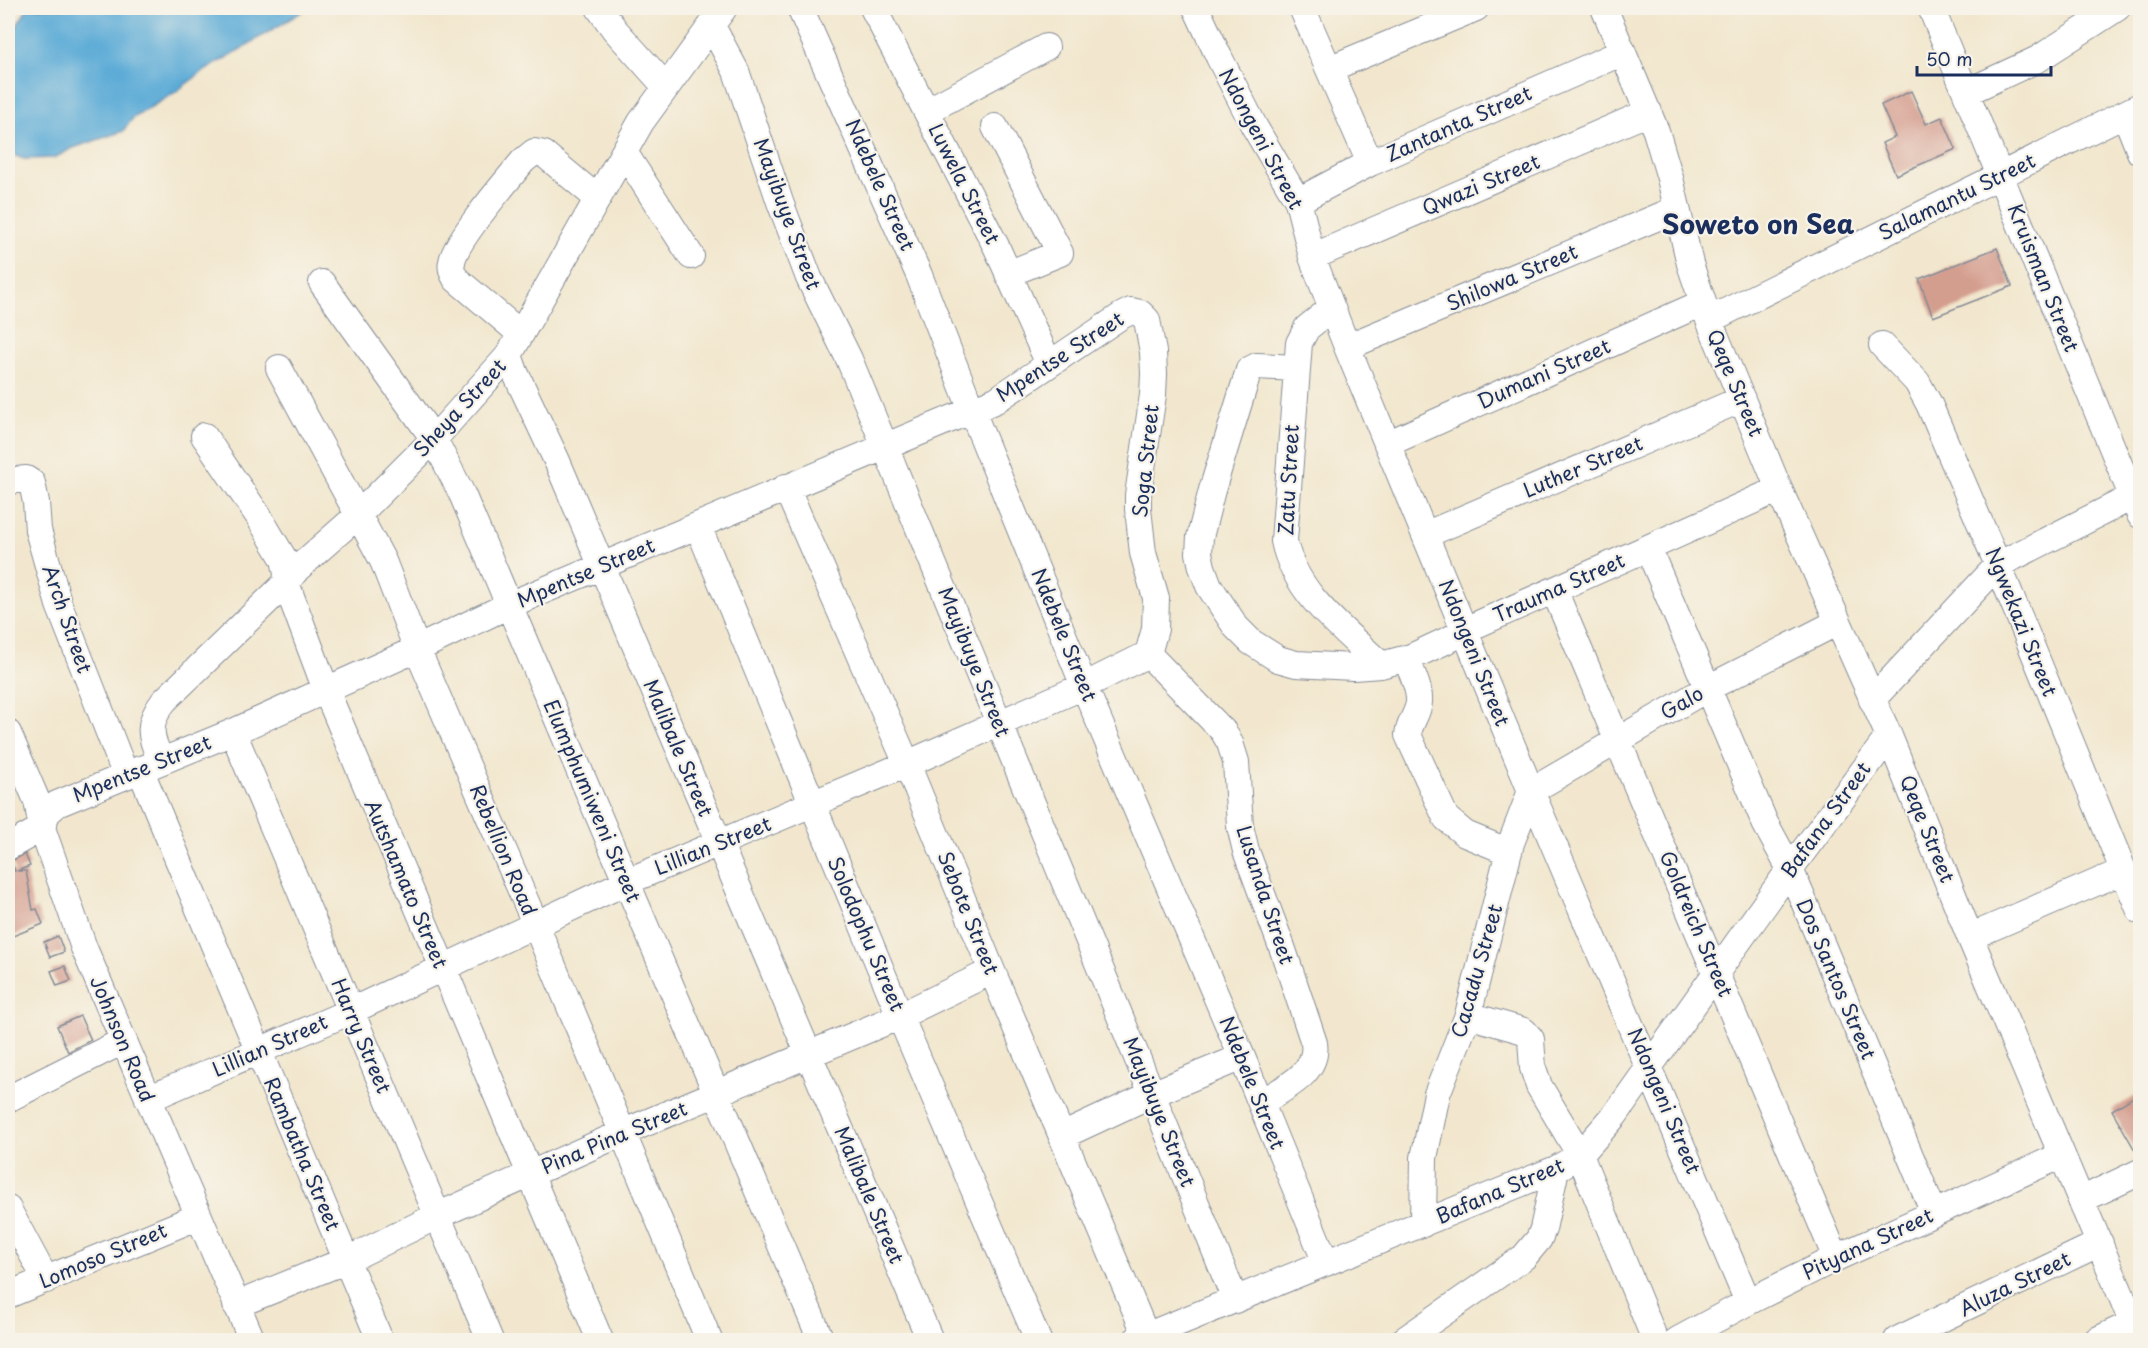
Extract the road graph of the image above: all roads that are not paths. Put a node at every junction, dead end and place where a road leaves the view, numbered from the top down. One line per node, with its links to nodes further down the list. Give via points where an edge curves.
1 (598, 8): 14 (street)
2 (800, 8): 41 (street, Ndebele Street, via 919,274)
3 (873, 8): 17 (street, Luwela Street)
4 (1196, 8): 25 (street, Ndongeni Street, via 1254,126)
5 (1302, 8): 13 (street)
6 (1476, 8): 13 (street)
7 (1604, 8): 12 (street, Qeqe Street)
8 (1931, 8): 15 (street, Kruisman Street)
9 (2117, 8): 15 (street, via 2038,59)
10 (718, 14): 14 (street, Sheya Street); 45 (street, Mayibuye Street, via 809,278 849,359)
11 (1046, 47): 17 (street)
12 (1623, 52): 18 (street, Qeqe Street); 22 (street, Zantanta Street)
13 (1329, 69): 22 (street)
14 (666, 87): 20 (street, Sheya Street)
15 (1967, 92): 23 (street, Kruisman Street)
16 (2133, 110): 21 (street); 23 (street, Salamantu Street)
17 (927, 111): 29 (street, Luwela Street)
18 (1649, 112): 26 (street, Qeqe Street); 28 (street, Qwazi Street)
19 (995, 127): 29 (street, via 1060,253)
20 (624, 152): 24 (street, Sheya Street); 27 (street)
21 (2140, 152)
22 (1370, 164): 25 (street, Zantanta Street)
23 (2000, 176): 33 (street, Salamantu Street); 49 (street, Kruisman Street)
24 (597, 198): 34 (street, Sheya Street); 34 (street, via 544,154 534,152 461,240 452,261 452,273)
25 (1298, 201): 28 (street, Ndongeni Street)
26 (1677, 209): 33 (street, Qeqe Street); 36 (street, Shilowa Street)
27 (691, 256)
28 (1312, 257): 31 (street, Ndongeni Street)
29 (1008, 274): 37 (street, Luwela Street)
30 (322, 283): 43 (street, Elumphumiweni Street)
31 (1332, 308): 36 (street, Ndongeni Street); 39 (street, Zatu Street, via 1302,334)
32 (1131, 311): 37 (street, Mpentse Street); 62 (street, Soga Street, via 1148,320 1155,374 1138,495 1143,553 1156,598 1155,629)
33 (1705, 312): 40 (street, Qeqe Street); 44 (street, Dumani Street)
34 (515, 345): 43 (street, Sheya Street); 55 (street, Malibale Street, via 515,372)
35 (1882, 345): 54 (street, Ngwekazi Street, via 1917,382 1929,404)
36 (1347, 347): 44 (street, Ndongeni Street)
37 (1049, 364): 41 (street, Mpentse Street, via 1005,396)
38 (279, 368): 50 (street, Rebellion Road)
39 (1296, 368): 64 (street, Zatu Street, via 1284,541 1287,554 1317,603); 64 (street, Trauma Street, via 1257,366 1246,375 1202,523 1202,567 1236,627 1264,652 1296,664)
40 (1742, 399): 48 (street, Qeqe Street); 52 (street, Luther Street)
41 (972, 411): 45 (street, Mpentse Street); 65 (street, Ndebele Street)
42 (204, 436): 56 (street, Autshamato Street, via 284,560)
43 (434, 439): 50 (street, Sheya Street); 58 (street, Elumphumiweni Street)
44 (1387, 444): 52 (street, Ndongeni Street)
45 (885, 447): 47 (street, Mpentse Street); 69 (street, Mayibuye Street)
46 (8, 481): 75 (street, Arch Street, via 26,479 32,483 38,530 55,592)
47 (786, 487): 51 (street, Mpentse Street); 74 (street, Sebote Street)
48 (1779, 489): 53 (street, Trauma Street); 59 (street, Qeqe Street)
49 (2138, 501): 54 (street)
50 (357, 516): 56 (street, Sheya Street, via 297,569); 61 (street, Rebellion Road, via 378,550)
51 (698, 526): 55 (street, Mpentse Street); 77 (street, Solodophu Street)
52 (1425, 535): 60 (street, Ndongeni Street)
53 (1648, 548): 57 (street, Trauma Street); 66 (street, Dos Santos Street)
54 (1998, 565): 68 (street); 83 (street, Ngwekazi Street)
55 (601, 567): 58 (street, Mpentse Street); 79 (street, Malibale Street)
56 (286, 584): 67 (street, Autshamato Street); 75 (street, Sheya Street, via 158,709)
57 (1554, 590): 60 (street, Trauma Street); 73 (street, Goldreich Street)
58 (509, 605): 61 (street, Mpentse Street); 84 (street, Elumphumiweni Street)
59 (1838, 622): 66 (street, Galo); 68 (street, Qeqe Street)
60 (1465, 630): 63 (street, Trauma Street); 76 (street, Ndongeni Street)
61 (417, 649): 67 (street, Mpentse Street); 86 (street, Rebellion Road)
62 (1148, 654): 65 (street, Lillian Street); 103 (street, Lusanda Street, via 1230,743 1236,762 1240,826 1246,851 1314,1043 1315,1056 1309,1069)
63 (1406, 658): 64 (street, Trauma Street); 81 (street, via 1419,702 1409,728 1410,742 1446,818 1465,834)
64 (1381, 665)
65 (1084, 686): 69 (street, Lillian Street); 97 (street, Ndebele Street)
66 (1708, 688): 73 (street, Galo); 82 (street, Dos Santos Street, via 1765,823)
67 (326, 690): 70 (street, Mpentse Street); 88 (street, Autshamato Street)
68 (1872, 700): 72 (street, Qeqe Street)
69 (998, 723): 74 (street, Lillian Street); 100 (street, Mayibuye Street)
70 (233, 732): 75 (street, Mpentse Street); 91 (street, Harry Street)
71 (8, 733): 78 (street, Johnson Road, via 37,801)
72 (1889, 736): 82 (street, Bafana Street); 87 (street, Qeqe Street)
73 (1618, 741): 76 (street, Galo); 90 (street, Goldreich Street)
74 (908, 764): 77 (street, Lillian Street); 89 (street, Sebote Street)
75 (142, 768): 78 (street, Mpentse Street, via 57,804 47,813); 95 (street, Rambatha Street)
76 (1531, 791): 81 (street, Cacadu Street); 98 (street, Ndongeni Street)
77 (812, 805): 79 (street, Lillian Street); 93 (street, Solodophu Street)
78 (42, 828): 80 (street); 94 (street, Johnson Road, via 84,948)
79 (718, 843): 84 (street, Lillian Street); 96 (street, Malibale Street)
80 (8, 847)
81 (1509, 852): 92 (street, Cacadu Street)
82 (1790, 869): 90 (street, Bafana Street); 113 (street, Dos Santos Street)
83 (2123, 871): 85 (street, Ngwekazi Street); 87 (street)
84 (626, 882): 86 (street, Lillian Street); 99 (street, Elumphumiweni Street)
85 (2140, 911)
86 (535, 923): 88 (street, Lillian Street); 104 (street, Rebellion Road)
87 (1970, 937): 107 (street, Qeqe Street)
88 (441, 967): 91 (street, Lillian Street); 110 (street, Autshamato Street)
89 (992, 971): 93 (street, Pina Pina Street); 105 (street, Sebote Street)
90 (1716, 972): 98 (street, Bafana Street); 118 (street, Goldreich Street)
91 (351, 1011): 95 (street, Lillian Street); 114 (street, Harry Street)
92 (1468, 1015): 106 (street, via 1528,1034 1539,1086); 116 (street, Cacadu Street, via 1437,1094 1424,1158)
93 (900, 1016): 96 (street, Pina Pina Street); 135 (street, Solodophu Street)
94 (123, 1041): 101 (street); 102 (street, Johnson Road)
95 (259, 1052): 102 (street, Lillian Street); 119 (street, Rambatha Street)
96 (809, 1055): 99 (street, Pina Pina Street); 134 (street, Malibale Street)
97 (1242, 1056): 100 (street); 103 (street, Ndebele Street)
98 (1649, 1066): 106 (street, Bafana Street, via 1616,1115); 124 (street, Ndongeni Street)
99 (717, 1094): 104 (street, Pina Pina Street); 133 (street, Elumphumiweni Street)
100 (1152, 1094): 105 (street); 123 (street, Mayibuye Street)
101 (8, 1099)
102 (148, 1100): 115 (street, Johnson Road)
103 (1261, 1103): 120 (street, Ndebele Street)
104 (621, 1133): 110 (street, Pina Pina Street); 132 (street, Rebellion Road)
105 (1062, 1136): 127 (street, Sebote Street)
106 (1580, 1155): 108 (street, Bafana Street); 137 (street)
107 (2062, 1155): 111 (street, Qeqe Street); 113 (street, Pityana Street)
108 (1556, 1169): 116 (street, Bafana Street); 136 (street, via 1543,1229 1534,1247 1509,1269)
109 (2140, 1172): 111 (street)
110 (529, 1175): 114 (street, Pina Pina Street); 131 (street, Autshamato Street)
111 (2081, 1200): 117 (street, Qeqe Street)
112 (8, 1209): 121 (street)
113 (1934, 1213): 118 (street, Pityana Street)
114 (437, 1216): 119 (street, Pina Pina Street); 130 (street, Harry Street)
115 (197, 1217): 121 (street, Lomoso Street); 125 (street, Johnson Road)
116 (1423, 1224): 120 (street, Bafana Street)
117 (2100, 1243): 126 (street, Qeqe Street); 139 (street, Aluza Street)
118 (1836, 1258): 124 (street, Pityana Street)
119 (347, 1260): 125 (street, Pina Pina Street); 129 (street, Rambatha Street)
120 (1326, 1263): 123 (street, Bafana Street)
121 (46, 1280): 122 (street, Lomoso Street)
122 (8, 1295)
123 (1235, 1300): 127 (street, Bafana Street)
124 (1749, 1302): 138 (street, Pityana Street)
125 (236, 1305): 128 (street, Johnson Road)
126 (2136, 1332): 140 (street)
127 (1144, 1339)
128 (252, 1341)
129 (380, 1341)
130 (490, 1341)
131 (600, 1341)
132 (709, 1341)
133 (821, 1341)
134 (930, 1341)
135 (1038, 1341)
136 (1404, 1341)
137 (1655, 1341)
138 (1678, 1341)
139 (1897, 1341)
140 (2097, 1341)

